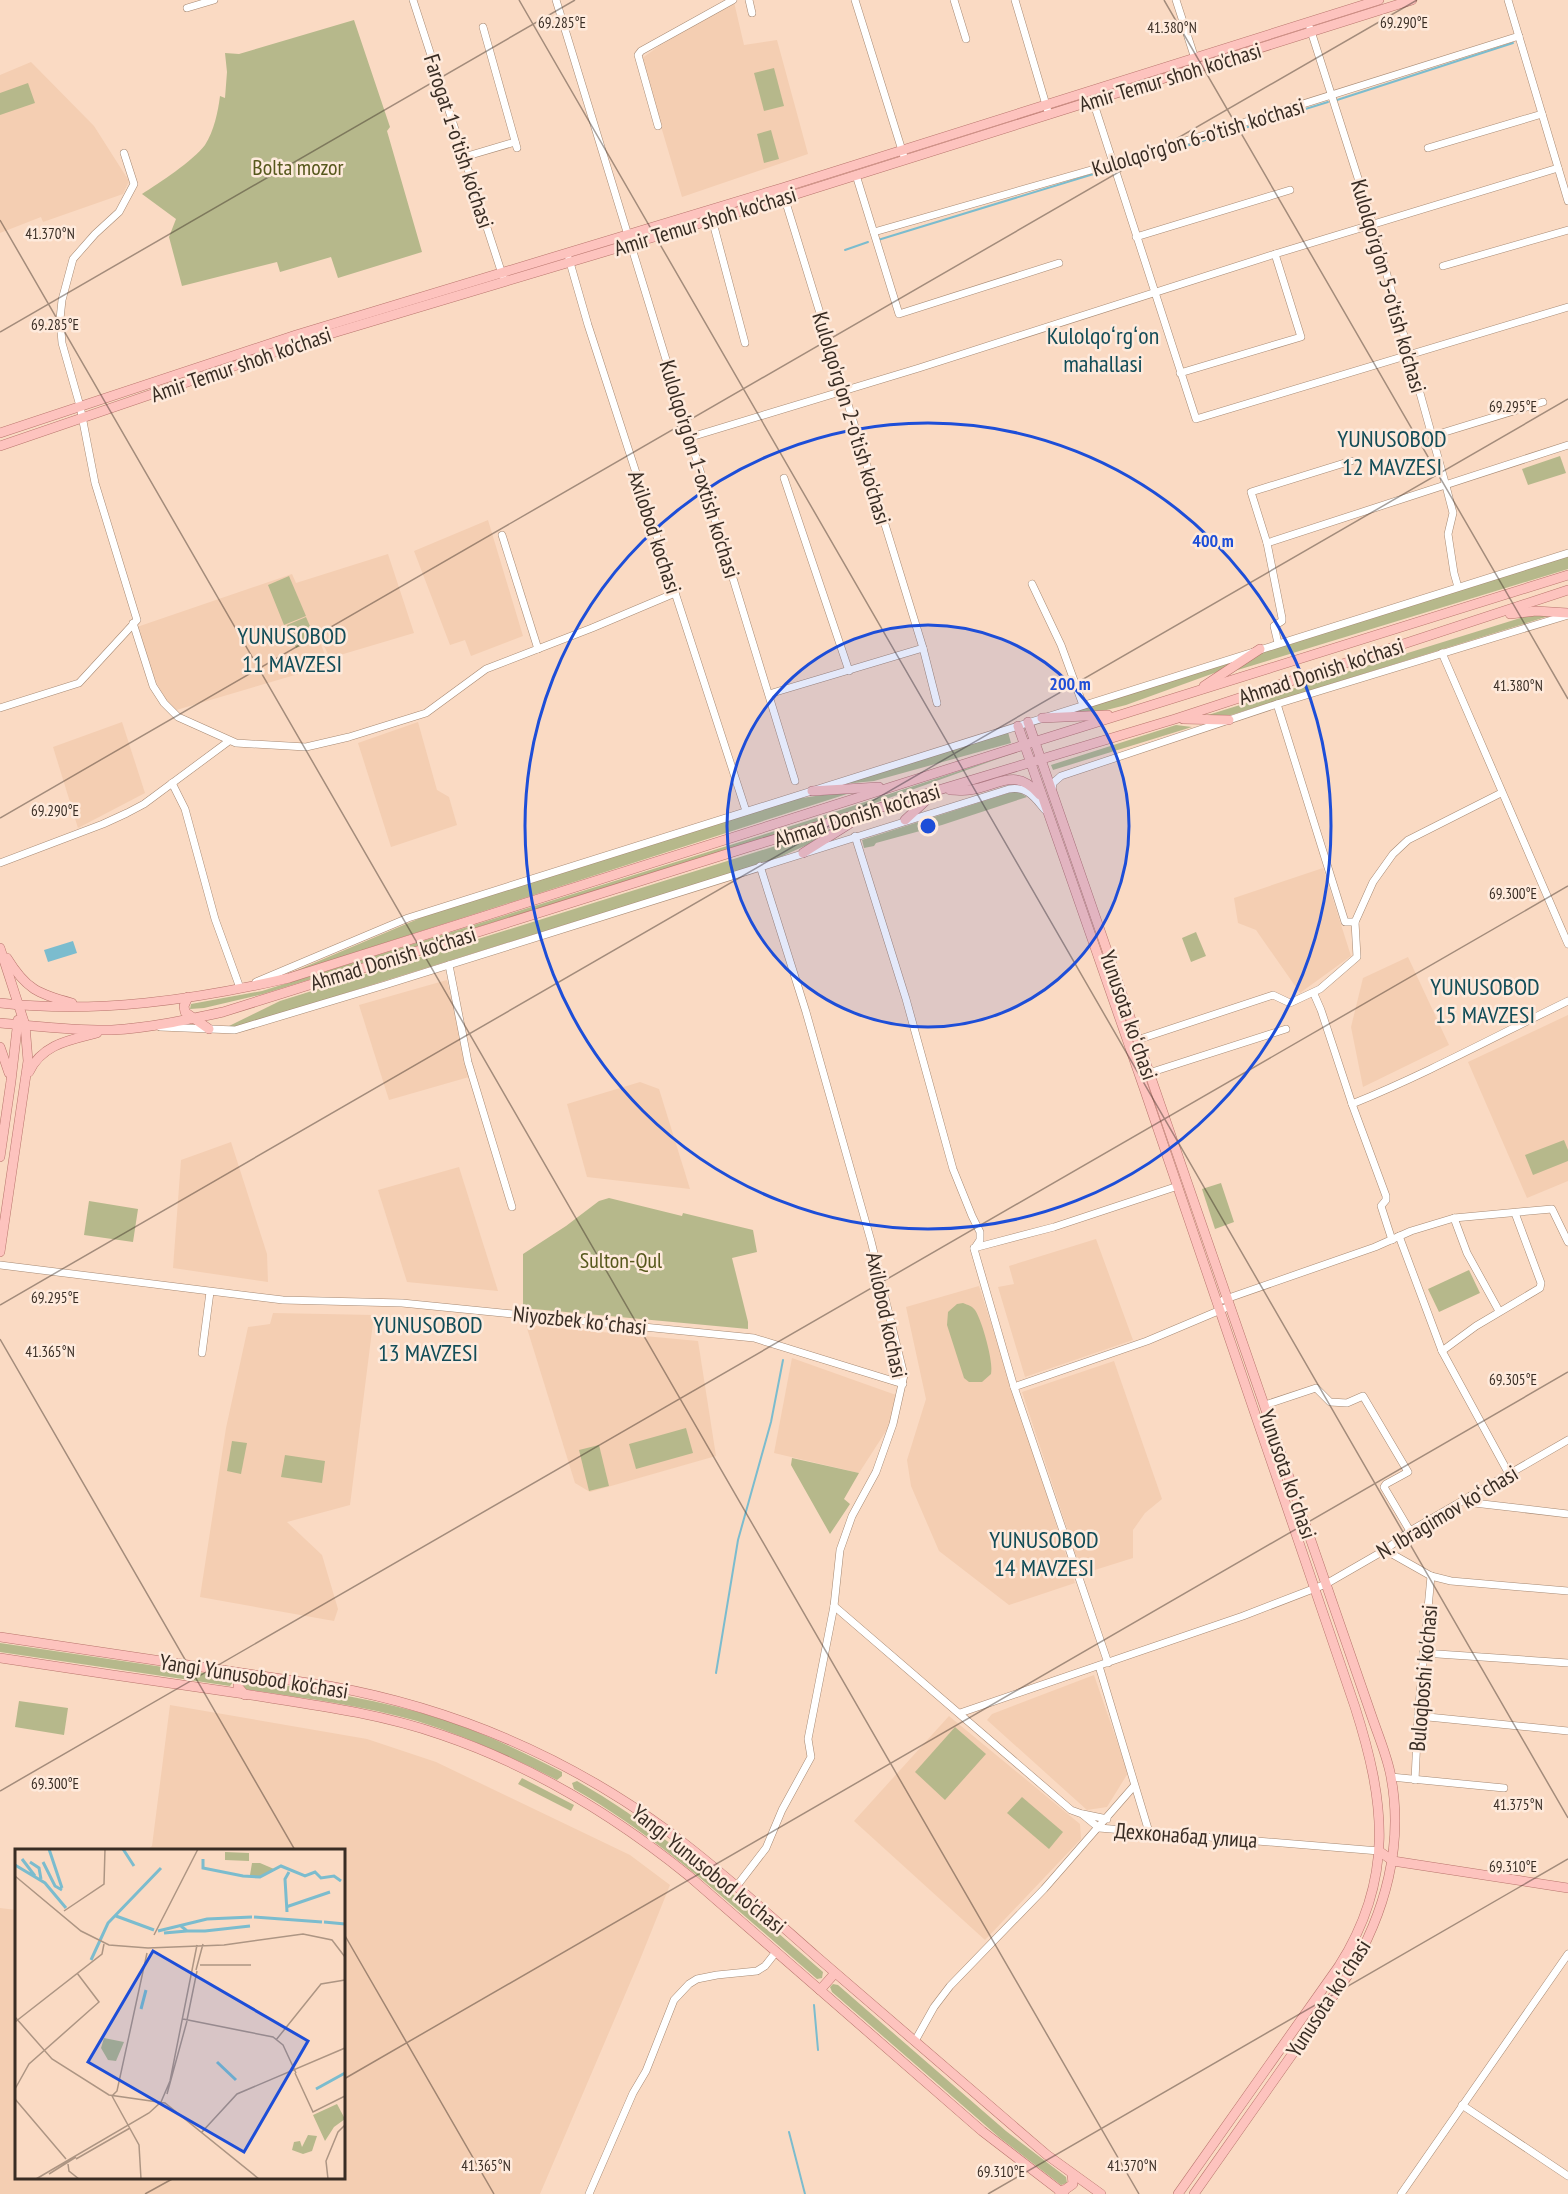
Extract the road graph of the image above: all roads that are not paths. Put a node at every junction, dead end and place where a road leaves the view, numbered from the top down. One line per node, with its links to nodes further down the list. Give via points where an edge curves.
1 (214, 0): 13 (street)
2 (413, 0): 30 (street, Farogat 1-o'tish ko'chasi)
3 (556, 0): 42 (street, Kulolqo'rg'on 1-oxtish ko'chasi)
4 (733, 0): 26 (street, via 638,56)
5 (749, 0): 14 (street)
6 (855, 0): 29 (street)
7 (954, 0): 19 (street)
8 (1015, 0): 24 (street)
9 (1176, 0): 20 (street)
10 (1379, 0): 15 (main road, Amir Temur shoh ko'chasi)
11 (1412, 0): 17 (main road, Amir Temur shoh ko'chasi)
12 (1508, 0): 18 (street)
13 (187, 9)
14 (752, 13)
15 (1309, 22): 17 (street, Kulolqo'rg'on 5-o'tish ko'chasi); 20 (main road, Amir Temur shoh ko'chasi)
16 (483, 27): 30 (street, via 516,145)
17 (1312, 32): 21 (main road, Amir Temur shoh ko'chasi); 22 (street, Kulolqo'rg'on 5-o'tish ko'chasi)
18 (1520, 36): 22 (street, Kulolqo'rg'on 6-o'tish ko'chasi); 25 (street)
19 (966, 39)
20 (1195, 58): 21 (street); 24 (main road, Amir Temur shoh ko'chasi)
21 (1198, 68): 23 (main road, Amir Temur shoh ko'chasi)
22 (1332, 96): 31 (street, Kulolqo'rg'on 6-o'tish ko'chasi); 38 (street, Kulolqo'rg'on 5-o'tish ko'chasi)
23 (1093, 101): 24 (main road, Amir Temur shoh ko'chasi); 31 (street)
24 (1048, 110): 29 (main road, Amir Temur shoh ko'chasi)
25 (1542, 114): 27 (street); 32 (street)
26 (658, 126)
27 (1428, 147)
28 (124, 153): 55 (street, via 134,184 119,212 73,259 62,300 62,343)
29 (904, 155): 33 (main road, Amir Temur shoh ko'chasi); 35 (main road, Amir Temur shoh ko'chasi)
30 (464, 157): 47 (street, Farogat 1-o'tish ko'chasi)
31 (1112, 164): 40 (street, Kulolqo'rg'on 6-o'tish ko'chasi); 41 (street)
32 (1558, 168): 36 (street); 38 (street)
33 (856, 176): 35 (main road, Amir Temur shoh ko'chasi); 40 (street)
34 (1290, 190): 41 (street)
35 (783, 193): 37 (main road, Amir Temur shoh ko'chasi); 42 (main road, Amir Temur shoh ko'chasi); 53 (street, Kulolqo'rg'on 2-o'tish ko'chasi)
36 (1568, 201)
37 (711, 219): 42 (main road, Amir Temur shoh ko'chasi); 50 (street)
38 (1373, 225): 43 (street); 51 (street, Kulolqo'rg'on 5-o'tish ko'chasi)
39 (1568, 230): 46 (street)
40 (874, 232): 45 (street, via 899,314)
41 (1136, 237): 48 (street)
42 (628, 239): 44 (main road, Amir Temur shoh ko'chasi); 59 (street, Kulolqo'rg'on 1-oxtish ko'chasi)
43 (1275, 254): 48 (street); 52 (street, via 1301,337)
44 (568, 257): 47 (main road, Amir Temur shoh ko'chasi); 72 (street, Axilobod kochasi)
45 (1059, 263)
46 (1443, 266)
47 (503, 277): 55 (main road, Amir Temur shoh ko'chasi, via 296,335); 56 (main road, Amir Temur shoh ko'chasi)
48 (1154, 293): 52 (street); 53 (street)
49 (1568, 307): 51 (street)
50 (745, 343)
51 (1410, 355): 52 (street, via 1196,419); 58 (street, Kulolqo'rg'on 5-o'tish ko'chasi)
52 (1180, 373)
53 (843, 390): 59 (street); 77 (street, Kulolqo'rg'on 2-o'tish ko'chasi)
54 (1543, 402): 58 (street)
55 (80, 406): 56 (street); 57 (main road, Amir Temur shoh ko'chasi)
56 (82, 418): 61 (main road, Amir Temur shoh ko'chasi); 75 (street, via 95,483 137,620)
57 (0, 433)
58 (1432, 436): 64 (street, Kulolqo'rg'on 5-o'tish ko'chasi)
59 (690, 437): 83 (street, Kulolqo'rg'on 1-oxtish ko'chasi)
60 (1568, 445): 64 (street)
61 (0, 446)
62 (1352, 461): 66 (street, via 1251,492)
63 (784, 478): 81 (street)
64 (1446, 486): 66 (street); 70 (street, Kulolqo'rg'on 5-o'tish ko'chasi, via 1453,513 1448,534)
65 (502, 535): 78 (street)
66 (1267, 543): 76 (street, via 1282,618 1274,626)
67 (1568, 553): 70 (street, Ahmad Donish ko'chasi)
68 (1568, 576): 82 (main road, Ahmad Donish ko'chasi)
69 (1032, 584): 86 (street, via 1061,645)
70 (1458, 587): 76 (street, Ahmad Donish ko'chasi)
71 (1568, 590): 74 (main road, Ahmad Donish ko'chasi)
72 (675, 593): 78 (street); 107 (street, Axilobod kochasi)
73 (1568, 614): 74 (main road, via 1536,611); 80 (street, Ahmad Donish ko'chasi)
74 (1490, 617): 90 (main road, Ahmad Donish ko'chasi)
75 (133, 623): 87 (street, via 79,683); 94 (street, via 153,686 164,703 183,720)
76 (1278, 644): 79 (street, Ahmad Donish ko'chasi)
77 (922, 648): 81 (street); 84 (street, Kulolqo'rg'on 2-o'tish ko'chasi)
78 (538, 649): 94 (street, via 486,669 426,713 349,737 306,747)
79 (1260, 649): 82 (main road); 86 (street, Ahmad Donish ko'chasi)
80 (1442, 653): 85 (street, Ahmad Donish ko'chasi); 104 (street)
81 (849, 670): 83 (street)
82 (1195, 692): 88 (main road, Ahmad Donish ko'chasi)
83 (770, 694): 99 (street, Kulolqo'rg'on 1-oxtish ko'chasi)
84 (937, 703)
85 (1277, 704): 91 (street, Ahmad Donish ko'chasi); 114 (street, via 1345,922)
86 (1083, 705): 89 (street, Ahmad Donish ko'chasi)
87 (0, 708)
88 (1123, 714): 89 (main road); 95 (main road, Ahmad Donish ko'chasi)
89 (1042, 718): 92 (street, Ahmad Donish ko'chasi)
90 (1175, 718): 91 (main road); 97 (main road, Ahmad Donish ko'chasi)
91 (1229, 720): 105 (street, Ahmad Donish ko'chasi, via 1061,776 1053,783)
92 (1028, 723): 93 (street, Ahmad Donish ko'chasi); 95 (main road, Yunusota koʻchasi)
93 (1018, 726): 96 (main road, Yunusota koʻchasi); 102 (street, Ahmad Donish ko'chasi)
94 (229, 741): 100 (street)
95 (1035, 742): 96 (main road, Ahmad Donish ko'chasi); 97 (main road, Yunusota koʻchasi)
96 (1024, 745): 98 (main road, Yunusota koʻchasi); 101 (main road, Ahmad Donish ko'chasi)
97 (1041, 759): 98 (main road, Ahmad Donish ko'chasi); 105 (main road, Yunusota koʻchasi)
98 (1031, 762): 103 (main road, Ahmad Donish ko'chasi); 105 (main road, Yunusota koʻchasi)
99 (795, 781)
100 (172, 783): 112 (street, via 120,817); 118 (street, via 184,808 215,919)
101 (893, 786): 102 (main road); 118 (main road, Ahmad Donish ko'chasi, via 289,978)
102 (812, 790): 107 (street, Ahmad Donish ko'chasi)
103 (937, 790): 105 (main road, via 970,790 1014,779); 106 (main road, Ahmad Donish ko'chasi); 109 (main road)
104 (1501, 793): 114 (street, via 1400,847 1373,882); 115 (street)
105 (1048, 797): 108 (main road, Yunusota koʻchasi); 132 (main road, Yunusota koʻchasi)
106 (870, 810): 111 (main road); 125 (main road, Ahmad Donish ko'chasi, via 222,1012)
107 (746, 811): 118 (street, Ahmad Donish ko'chasi, via 408,918)
108 (1050, 816): 109 (street, Ahmad Donish ko'chasi, via 1020,788); 139 (main road, Yunusota koʻchasi)
109 (905, 820): 110 (street, Ahmad Donish ko'chasi)
110 (855, 836): 111 (street, Ahmad Donish ko'chasi); 145 (street, via 953,1169 980,1232)
111 (803, 853): 113 (street, Ahmad Donish ko'chasi)
112 (0, 863)
113 (760, 866): 117 (street, Ahmad Donish ko'chasi); 154 (street, Axilobod kochasi, via 871,1240 903,1367)
114 (1355, 922): 119 (street, via 1357,957)
115 (1567, 940)
116 (0, 947): 123 (main road); 124 (main road, via 28,986)
117 (449, 965): 129 (street, Ahmad Donish ko'chasi, via 235,1030); 140 (street, via 468,1062)
118 (240, 988): 120 (main road, Ahmad Donish ko'chasi)
119 (1314, 994): 132 (street, via 1290,1003 1273,995); 137 (street)
120 (188, 997): 124 (main road, Ahmad Donish ko'chasi); 125 (main road, via 184,1009)
121 (1568, 1001): 137 (street, via 1419,1076)
122 (0, 1003): 123 (main road, Ahmad Donish ko'chasi)
123 (20, 1005): 124 (main road, Ahmad Donish ko'chasi); 127 (main road)
124 (86, 1007)
125 (192, 1018): 128 (main road, Ahmad Donish ko'chasi); 129 (main road)
126 (0, 1023): 127 (main road, Ahmad Donish ko'chasi)
127 (21, 1025): 131 (main road, Ahmad Donish ko'chasi); 135 (main road, via 28,1049); 136 (main road)
128 (143, 1027): 129 (street, Ahmad Donish ko'chasi); 131 (main road, Ahmad Donish ko'chasi)
129 (209, 1029)
130 (1286, 1029): 134 (street)
131 (112, 1030): 135 (main road, via 51,1047)
132 (1137, 1040): 134 (main road, Yunusota koʻchasi)
133 (0, 1047): 136 (main road)
134 (1149, 1072): 149 (main road, Yunusota koʻchasi)
135 (28, 1074): 146 (main road)
136 (11, 1081): 138 (main road)
137 (1352, 1104): 143 (street, via 1386,1196 1381,1206)
138 (0, 1157)
139 (1178, 1186): 145 (street); 150 (main road, Yunusota koʻchasi)
140 (512, 1207)
141 (1515, 1213): 142 (street); 144 (street, via 1552,1209); 151 (street, via 1541,1285)
142 (1454, 1218): 143 (street); 151 (street, via 1467,1253)
143 (1396, 1238): 149 (street); 152 (street)
144 (1568, 1242)
145 (974, 1249): 155 (street)
146 (0, 1252)
147 (0, 1265): 148 (street, Niyozbek koʻchasi)
148 (210, 1292): 153 (street); 154 (street, Niyozbek koʻchasi, via 283,1300 433,1306 754,1338)
149 (1229, 1302): 150 (street); 156 (main road, Yunusota koʻchasi)
150 (1219, 1306): 155 (street, via 1147,1341); 165 (main road, Yunusota koʻchasi)
151 (1499, 1311): 152 (street)
152 (1442, 1351): 158 (street)
153 (202, 1353)
154 (903, 1384): 167 (street, Axilobod kochasi, via 876,1472 852,1516 840,1551)
155 (1014, 1387): 171 (street)
156 (1264, 1405): 161 (street, via 1316,1388 1329,1402 1347,1403 1363,1396 1408,1472 1384,1487); 164 (main road, Yunusota koʻchasi)
157 (1568, 1440): 158 (street, N. Ibragimov koʻchasi)
158 (1509, 1474): 159 (street, N. Ibragimov koʻchasi)
159 (1470, 1496): 160 (street, via 1474,1503); 161 (street, N. Ibragimov koʻchasi)
160 (1568, 1514)
161 (1410, 1531): 162 (street, N. Ibragimov koʻchasi)
162 (1385, 1550): 163 (street); 164 (street, N. Ibragimov koʻchasi)
163 (1431, 1576): 166 (street); 169 (street, Buloqboshi ko'chasi)
164 (1326, 1584): 165 (street, N. Ibragimov koʻchasi); 180 (main road, Yunusota koʻchasi)
165 (1315, 1588): 171 (street, N. Ibragimov koʻchasi); 189 (main road, Yunusota koʻchasi, via 1369,1753 1378,1799)
166 (1568, 1591)
167 (834, 1606): 176 (street); 192 (street, Axilobod kochasi, via 808,1738 811,1757 766,1848)
168 (0, 1637): 174 (main road, Yangi Yunusobod ko'chasi)
169 (1423, 1653): 172 (street); 177 (street, Buloqboshi ko'chasi)
170 (0, 1658): 175 (main road, Yangi Yunusobod ko'chasi)
171 (1108, 1663): 173 (street, N. Ibragimov koʻchasi)
172 (1568, 1663)
173 (1099, 1666): 176 (street, N. Ibragimov koʻchasi); 182 (street)
174 (247, 1674): 175 (main road, via 238,1683); 179 (main road, Yangi Yunusobod ko'chasi, via 350,1690 426,1708 504,1737)
175 (245, 1695): 184 (main road, Yangi Yunusobod ko'chasi, via 351,1711 418,1727 490,1753)
176 (960, 1713): 185 (street, via 1071,1810)
177 (1418, 1716): 178 (street); 181 (street, Buloqboshi ko'chasi)
178 (1568, 1731)
179 (572, 1771): 184 (main road); 192 (main road, Yangi Yunusobod ko'chasi, via 666,1830)
180 (1391, 1778): 181 (street); 190 (main road, Yunusota koʻchasi)
181 (1415, 1780): 183 (street)
182 (1134, 1786): 186 (street); 188 (street)
183 (1504, 1788)
184 (563, 1790): 194 (main road, Yangi Yunusobod ko'chasi, via 654,1848)
185 (1082, 1814): 186 (street); 187 (street)
186 (1107, 1819): 187 (street)
187 (1099, 1828): 188 (street, Дехконабад улица); 198 (street, Дехконабад улица, via 950,1986)
188 (1149, 1832): 189 (street, Дехконабад улица)
189 (1379, 1851): 190 (main road); 191 (main road, Yunusota koʻchasi)
190 (1393, 1861): 191 (main road); 193 (main road); 206 (main road, Yunusota koʻchasi, via 1380,1910 1354,1966)
191 (1377, 1866): 205 (main road, Yunusota koʻchasi, via 1365,1913 1347,1953)
192 (736, 1887): 196 (main road, Yangi Yunusobod ko'chasi)
193 (1568, 1888)
194 (776, 1952): 197 (main road, Yangi Yunusobod ko'chasi); 203 (street, via 757,1971 697,1980 674,2000 646,2072)
195 (1568, 1954): 199 (street)
196 (836, 1973): 197 (main road); 198 (main road, Yangi Yunusobod ko'chasi)
197 (820, 1990): 202 (main road, Yangi Yunusobod ko'chasi, via 982,2131)
198 (915, 2041): 200 (main road, Yangi Yunusobod ko'chasi)
199 (1462, 2105): 201 (street); 207 (street)
200 (1072, 2174): 202 (main road, via 1073,2184); 204 (main road, Yangi Yunusobod ko'chasi)
201 (1568, 2176)
202 (1062, 2192)
203 (589, 2194)
204 (1101, 2194)
205 (1178, 2194)
206 (1194, 2194)
207 (1401, 2194)

